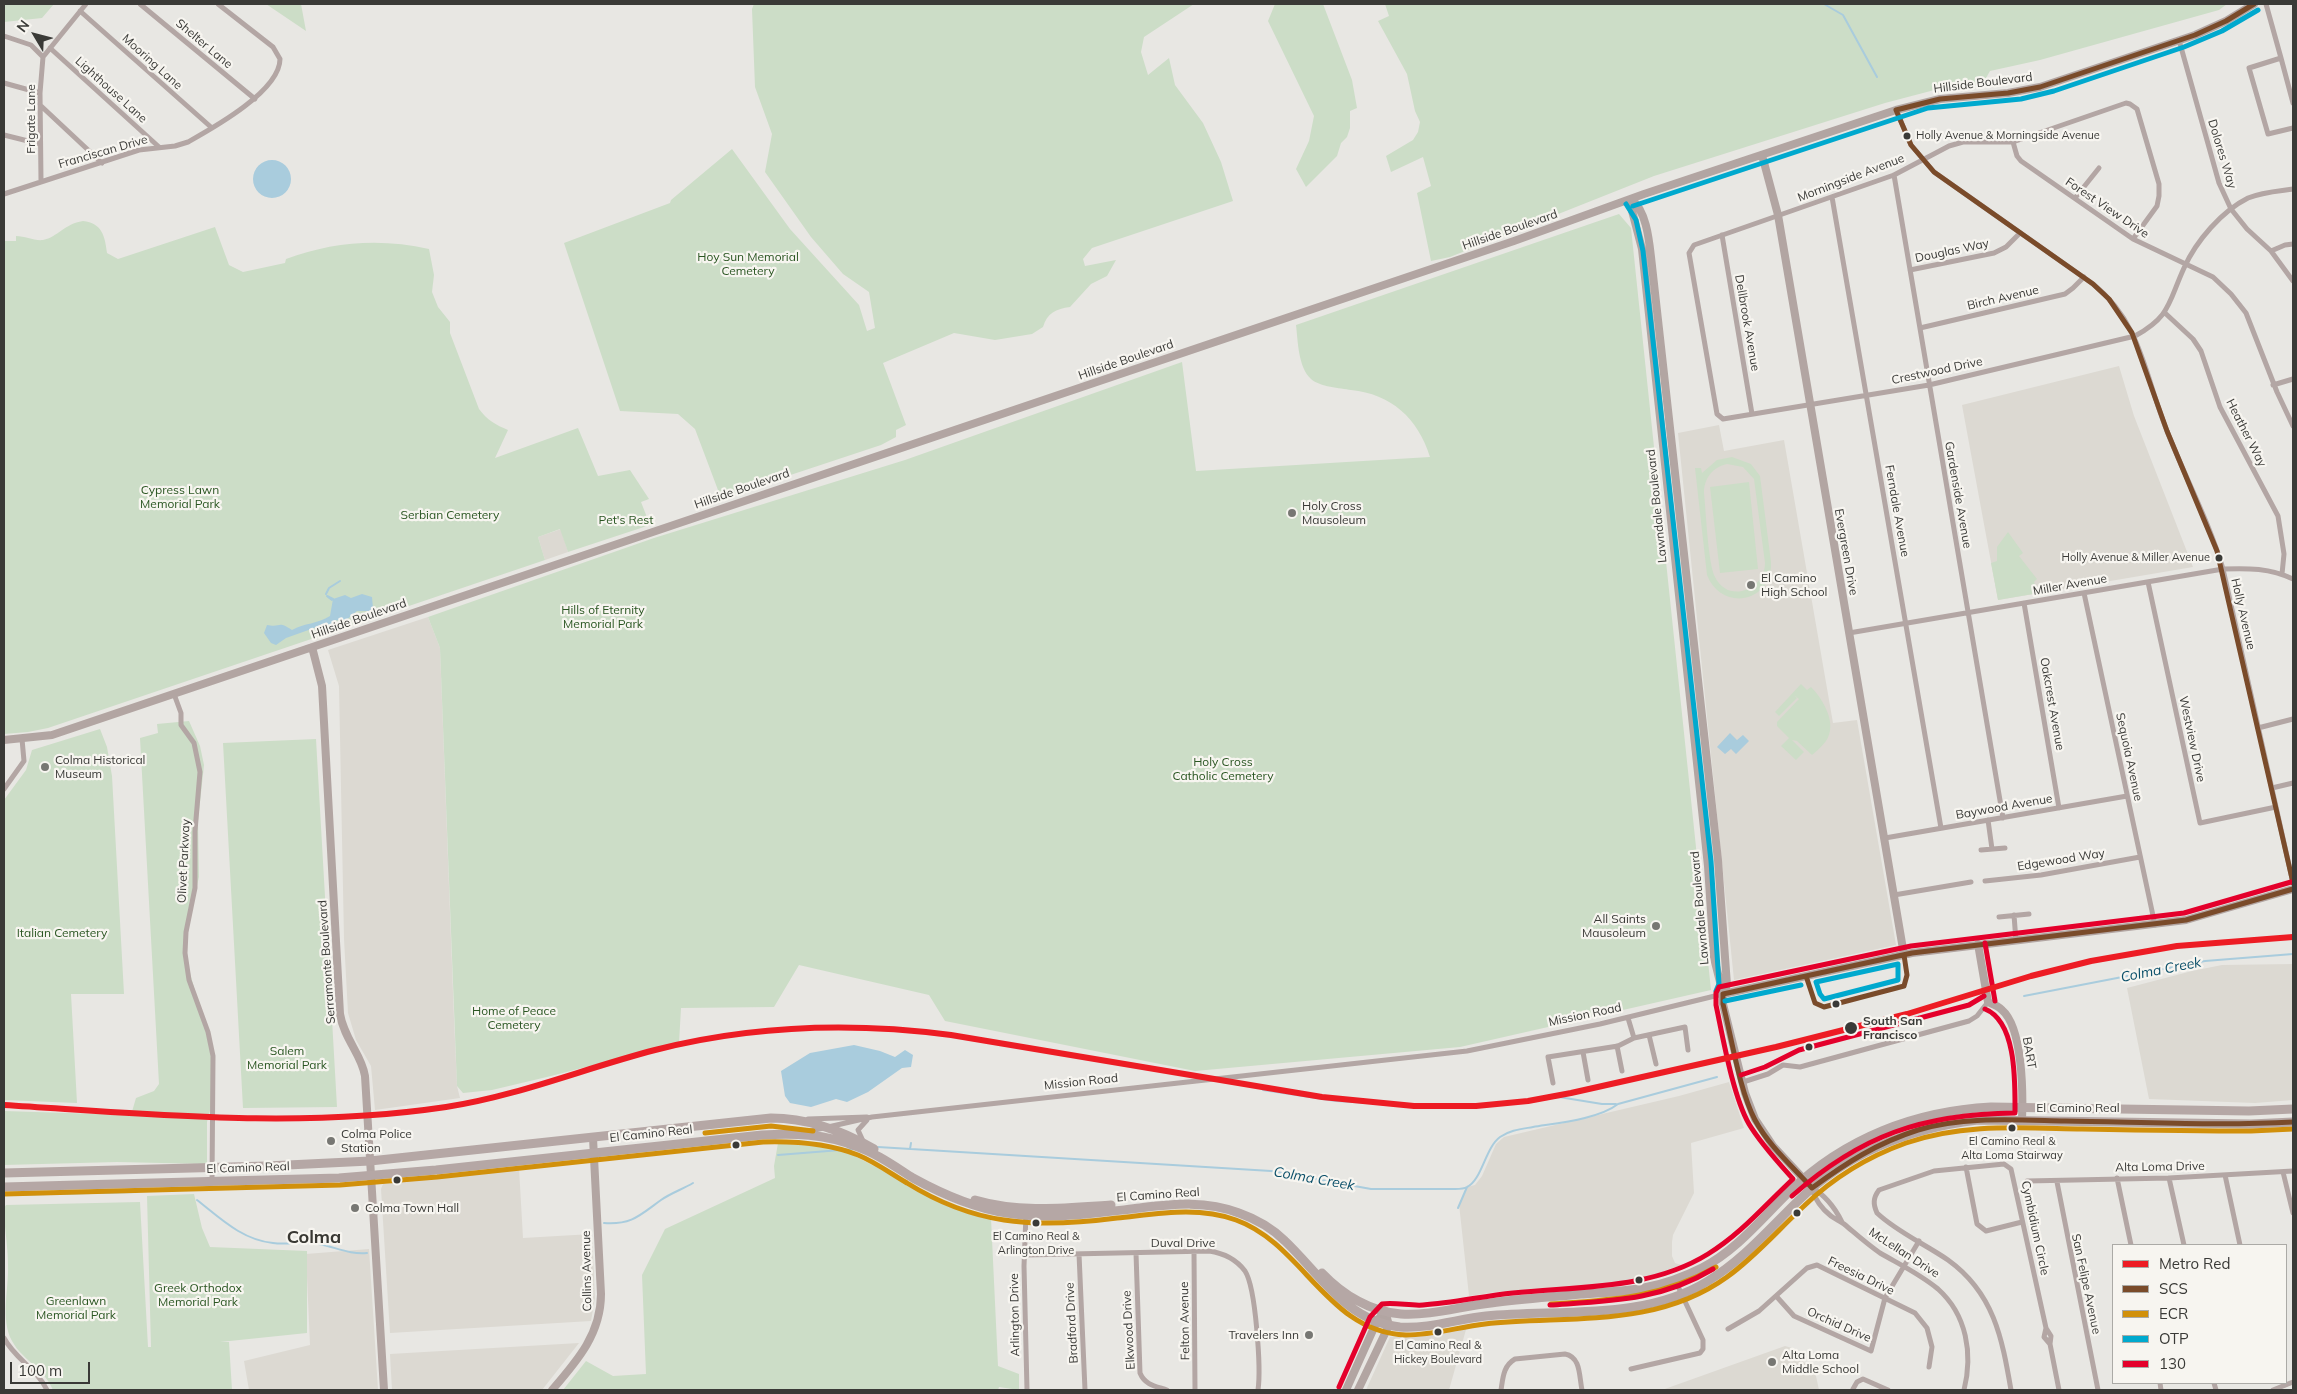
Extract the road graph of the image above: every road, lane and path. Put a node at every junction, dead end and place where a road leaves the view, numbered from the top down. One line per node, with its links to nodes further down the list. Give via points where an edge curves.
1 (86, 4): 6 (street)
2 (140, 4): 14 (street, Shelter Lane)
3 (218, 4): 14 (street, Franciscan Drive, via 272,48 280,59 280,64)
4 (2254, 4): 8 (main road, Hillside Boulevard, via 2218,25)
5 (2266, 4): 11 (street)
6 (80, 11): 9 (street); 18 (street, Mooring Lane)
7 (4, 36): 10 (street, via 31,45)
8 (2179, 40): 17 (main road, Hillside Boulevard, via 2032,89 2008,94 1940,98); 35 (street, Dolores Way, via 2219,183)
9 (50, 48): 10 (street); 23 (street, Lighthouse Lane)
10 (43, 56): 13 (street, Frigate Lane)
11 (2282, 58): 15 (street); 19 (street, via 2249,68 2268,134)
12 (4, 83): 13 (street)
13 (40, 93): 16 (street, Frigate Lane)
14 (256, 99): 18 (street, Franciscan Drive)
15 (2293, 103)
16 (40, 106): 22 (street, Frigate Lane); 26 (street)
17 (1896, 110): 24 (main road, Hillside Boulevard); 25 (street, Holly Avenue, via 1906,136)
18 (212, 128): 23 (street, Franciscan Drive, via 182,144)
19 (2293, 128)
20 (4, 135): 22 (street)
21 (2013, 142): 25 (street, Morningside Avenue, via 1963,142); 33 (street, Forest View Drive, via 2021,161); 39 (street, Morningside Avenue, via 2126,103 2135,106 2159,184 2159,196 2156,206)
22 (40, 144): 29 (street, Frigate Lane)
23 (159, 147): 26 (street, Franciscan Drive, via 139,150)
24 (1762, 154): 34 (main road, Hillside Boulevard); 36 (main road, Evergreen Drive)
25 (1922, 160): 28 (street, Morningside Avenue); 37 (street, Holly Avenue, via 1943,179)
26 (102, 163): 29 (street, Franciscan Drive)
27 (2099, 168): 33 (street)
28 (1894, 175): 32 (street, Morningside Avenue); 43 (street, Gardenside Avenue)
29 (41, 181): 31 (street, Franciscan Drive)
30 (2293, 189): 35 (street, Crestwood Drive, via 2249,198)
31 (4, 194)
32 (1832, 197): 36 (street, Morningside Avenue); 52 (street, Ferndale Avenue)
33 (2074, 198): 39 (street, Forest View Drive)
34 (1631, 199): 65 (main road, Hillside Boulevard); 97 (main road, Lawndale Boulevard, via 1642,249 1708,866 1714,958); 97 (main road, Lawndale Boulevard, via 1638,206 1645,227 1652,266 1718,860 1727,985)
35 (2231, 209): 41 (street, Dolores Way); 42 (street, Crestwood Drive, via 2204,237)
36 (1778, 215): 38 (street, Morningside Avenue); 53 (main road, Evergreen Drive)
37 (2020, 233): 43 (street, Douglas Way, via 2006,247 1994,253); 44 (street, Holly Avenue)
38 (1722, 235): 54 (street, Dellbrook Avenue); 54 (street, Crestwood Drive, via 1694,245 1689,253 1717,414 1723,419)
39 (2133, 239): 42 (street, Forest View Drive)
40 (2293, 244): 41 (street)
41 (2271, 251): 45 (street, Dolores Way)
42 (2185, 265): 46 (street, Crestwood Drive); 51 (street, Forest View Drive, via 2212,278 2246,313)
43 (1910, 270): 47 (street, Gardenside Avenue)
44 (2084, 277): 47 (street, Birch Avenue, via 2065,294); 48 (street, Holly Avenue, via 2115,305)
45 (2293, 282)
46 (2166, 313): 48 (street, Crestwood Drive); 57 (street, Heather Way, via 2192,338 2200,351 2220,407 2278,516 2284,554)
47 (1920, 328): 50 (street, Gardenside Avenue)
48 (2135, 336): 50 (street, Crestwood Drive); 56 (street, Holly Avenue, via 2164,423 2216,544)
49 (2293, 379): 51 (street)
50 (1929, 385): 52 (street, Crestwood Drive); 62 (street, Gardenside Avenue)
51 (2273, 385): 55 (street, Forest View Drive)
52 (1866, 395): 53 (street, Crestwood Drive); 63 (street, Ferndale Avenue)
53 (1810, 405): 54 (street, Crestwood Drive); 64 (main road, Evergreen Drive)
54 (1752, 414)
55 (2293, 426)
56 (2223, 569): 57 (street, Miller Avenue, via 2258,568); 59 (street, Miller Avenue); 68 (street, Holly Avenue)
57 (2282, 574): 58 (street, Miller Avenue)
58 (2293, 579)
59 (2148, 582): 60 (street, Miller Avenue); 75 (street, Westview Drive, via 2200,823)
60 (2084, 593): 61 (street, Miller Avenue); 74 (street, Sequoia Avenue)
61 (2024, 603): 62 (street, Miller Avenue); 76 (street, Oakcrest Avenue)
62 (1968, 612): 63 (street, Miller Avenue); 77 (street, Gardenside Avenue)
63 (1906, 623): 64 (street, Miller Avenue); 79 (street, Ferndale Avenue)
64 (1849, 634): 80 (main road, Evergreen Drive)
65 (312, 647): 66 (main road, Hillside Boulevard); 125 (main road, Serramonte Boulevard, via 323,692 340,1014 346,1035 364,1071)
66 (174, 694): 70 (main road, Hillside Boulevard, via 52,734); 127 (street, Olivet Parkway, via 181,713 181,726 194,743 200,772 195,888 185,953 189,980 212,1049)
67 (2293, 720): 68 (street)
68 (2258, 728): 72 (street, Holly Avenue)
69 (4, 740): 70 (main road, Hillside Boulevard)
70 (22, 740): 73 (street, via 24,761)
71 (2293, 783): 72 (street)
72 (2272, 788): 75 (street, Holly Avenue)
73 (4, 789)
74 (2127, 796): 76 (street, Baywood Avenue); 84 (street, Sequoia Avenue)
75 (2276, 807): 87 (street, Holly Avenue)
76 (2059, 808): 77 (street, Baywood Avenue)
77 (2002, 818): 78 (street, Baywood Avenue)
78 (1988, 820): 79 (street, Baywood Avenue); 82 (street)
79 (1941, 828): 80 (street, Baywood Avenue)
80 (1885, 838): 89 (main road, Evergreen Drive)
81 (2005, 848): 82 (street)
82 (1992, 849): 83 (street)
83 (1981, 850)
84 (2140, 857): 85 (street, Edgewood Way, via 2041,875); 93 (street, Sequoia Avenue)
85 (1985, 881)
86 (1971, 882): 89 (street)
87 (2293, 883)
88 (2293, 889): 93 (main road, Mission Road, via 2218,912)
89 (1894, 895): 96 (main road, Evergreen Drive)
90 (2029, 914): 91 (street)
91 (2014, 915): 92 (street); 94 (street)
92 (1999, 917)
93 (2155, 925): 94 (main road, Mission Road)
94 (2016, 941): 95 (main road, Mission Road)
95 (1978, 944): 96 (main road, Mission Road); 98 (main road)
96 (1904, 954): 97 (main road, Mission Road)
97 (1723, 994): 99 (street, Mission Road); 108 (main road, McLellan Drive)
98 (1988, 1002): 108 (street, via 1969,1021 1800,1067 1783,1065); 110 (main road, BART, via 2002,1010 2011,1025 2021,1066)
99 (1628, 1018): 101 (street); 114 (street, Mission Road, via 1467,1051)
100 (1650, 1035): 101 (street); 103 (street, via 1685,1027); 105 (street)
101 (1634, 1038): 102 (street)
102 (1617, 1046): 104 (street); 106 (street)
103 (1688, 1050)
104 (1583, 1052): 107 (street); 109 (street, via 1548,1057)
105 (1656, 1064)
106 (1622, 1071)
107 (1588, 1080)
108 (1743, 1082): 135 (main road, McLellan Drive, via 1760,1128)
109 (1553, 1083)
110 (2022, 1107): 111 (main road, El Camino Real); 116 (main road, BART); 135 (main road, El Camino Real, via 1954,1110 1898,1124 1846,1148)
111 (2166, 1110): 113 (main road, El Camino Real); 117 (main road)
112 (2293, 1110): 113 (main road, El Camino Real)
113 (2269, 1111): 119 (main road)
114 (872, 1117): 115 (street, Mission Road); 120 (street, Mission Road); 123 (street, via 858,1130)
115 (784, 1119): 120 (main road, El Camino Real); 122 (main road, El Camino Real)
116 (2022, 1120): 117 (main road, El Camino Real); 140 (main road, El Camino Real, via 1978,1120 1919,1130 1867,1151)
117 (2160, 1122): 119 (main road, El Camino Real)
118 (2293, 1122): 119 (main road, El Camino Real)
119 (2268, 1124)
120 (829, 1128): 121 (street, Mission Road); 123 (main road, El Camino Real)
121 (791, 1134): 124 (main road, El Camino Real); 141 (main road, El Camino Real, via 819,1136 851,1144 964,1202 996,1212)
122 (593, 1138): 124 (main road, Collins Avenue); 125 (main road, El Camino Real)
123 (865, 1143): 141 (main road, El Camino Real, via 925,1179 952,1191)
124 (594, 1152): 131 (main road, El Camino Real); 168 (main road, Collins Avenue, via 601,1294 599,1317 584,1351)
125 (370, 1161): 127 (main road, El Camino Real); 131 (main road, Serramonte Boulevard)
126 (1966, 1167): 143 (street, Cymbidium Circle, via 2004,1164 2011,1170); 143 (street, via 1977,1224 1986,1231); 144 (street, Cymbidium Circle, via 1911,1178 1879,1190 1874,1196 1877,1213)
127 (212, 1168): 130 (main road, El Camino Real); 137 (street, Olivet Parkway)
128 (2293, 1171): 129 (street, Alta Loma Drive)
129 (2283, 1172): 132 (street, Alta Loma Drive); 142 (street)
130 (4, 1173)
131 (371, 1175): 137 (main road, El Camino Real); 167 (main road, Serramonte Boulevard)
132 (2224, 1176): 134 (street, Alta Loma Drive); 147 (street)
133 (2117, 1178): 134 (street, Alta Loma Drive); 138 (street, Alta Loma Drive); 145 (street)
134 (2169, 1178): 146 (street)
135 (1804, 1179): 140 (main road, McLellan Drive); 153 (main road, El Camino Real, via 1730,1249 1705,1266)
136 (2027, 1181): 138 (street, Alta Loma Drive)
137 (212, 1182): 139 (main road, El Camino Real)
138 (2057, 1182): 182 (street, San Felipe Avenue)
139 (4, 1187)
140 (1812, 1188): 152 (street, McLellan Drive, via 1814,1198 1831,1216 1878,1252); 154 (main road, El Camino Real, via 1739,1259 1710,1280)
141 (1026, 1212): 151 (street, Arlington Drive); 157 (main road, El Camino Real, via 1188,1198 1232,1204 1253,1212 1280,1229 1329,1280 1351,1297); 158 (main road, El Camino Real, via 1054,1217 1188,1204 1230,1210 1270,1228 1340,1299 1361,1314)
142 (2293, 1214)
143 (2022, 1222): 181 (street, Cymbidium Circle, via 2046,1328 2051,1336)
144 (1919, 1241): 152 (street, Orchid Drive); 180 (street, Cymbidium Circle, via 1949,1261 1980,1291 2001,1335)
145 (2131, 1244)
146 (2184, 1244)
147 (2240, 1244)
148 (1194, 1252): 150 (street, Duval Drive); 172 (street, Felton Avenue); 173 (street, Duval Drive, via 1225,1255 1246,1272 1254,1311)
149 (1079, 1254): 150 (street, Duval Drive); 151 (street, Duval Drive); 170 (street, Bradford Drive)
150 (1136, 1254): 171 (street, Elkwood Drive, via 1140,1373 1149,1384)
151 (1025, 1256): 169 (street, Arlington Drive)
152 (1904, 1267): 156 (street, Orchid Drive); 179 (street, McLellan Drive, via 1939,1290 1959,1318 1970,1355)
153 (1674, 1280): 154 (street); 157 (main road, El Camino Real, via 1625,1292 1491,1303 1415,1314)
154 (1681, 1295): 159 (main road, El Camino Real, via 1626,1308 1497,1315 1406,1327); 163 (street, via 1693,1323 1698,1327 1704,1349 1700,1353)
155 (1777, 1297): 156 (street, Freesia Drive, via 1807,1268 1817,1266); 156 (street, Orchid Drive, via 1794,1316 1871,1351); 160 (street, Freesia Drive)
156 (1885, 1298): 162 (street, Freesia Drive, via 1915,1314 1927,1328 1932,1347)
157 (1385, 1311): 158 (main road); 159 (main road)
158 (1377, 1320): 159 (main road, El Camino Real); 174 (main road)
159 (1389, 1325): 175 (main road)
160 (1728, 1328)
161 (4, 1338): 166 (street, via 16,1357)
162 (1929, 1367)
163 (1631, 1369)
164 (2293, 1382): 183 (street)
165 (1853, 1389): 178 (street, via 1863,1379)
166 (47, 1390)
167 (384, 1390)
168 (552, 1390)
169 (1027, 1390)
170 (1084, 1390)
171 (1167, 1390)
172 (1195, 1390)
173 (1258, 1390)
174 (1346, 1390)
175 (1358, 1390)
176 (1501, 1390): 177 (street, via 1505,1369 1515,1359 1565,1354 1577,1360)
177 (1582, 1390)
178 (1888, 1390)
179 (1964, 1390)
180 (2011, 1390)
181 (2059, 1390)
182 (2098, 1390)
183 (2273, 1390)

